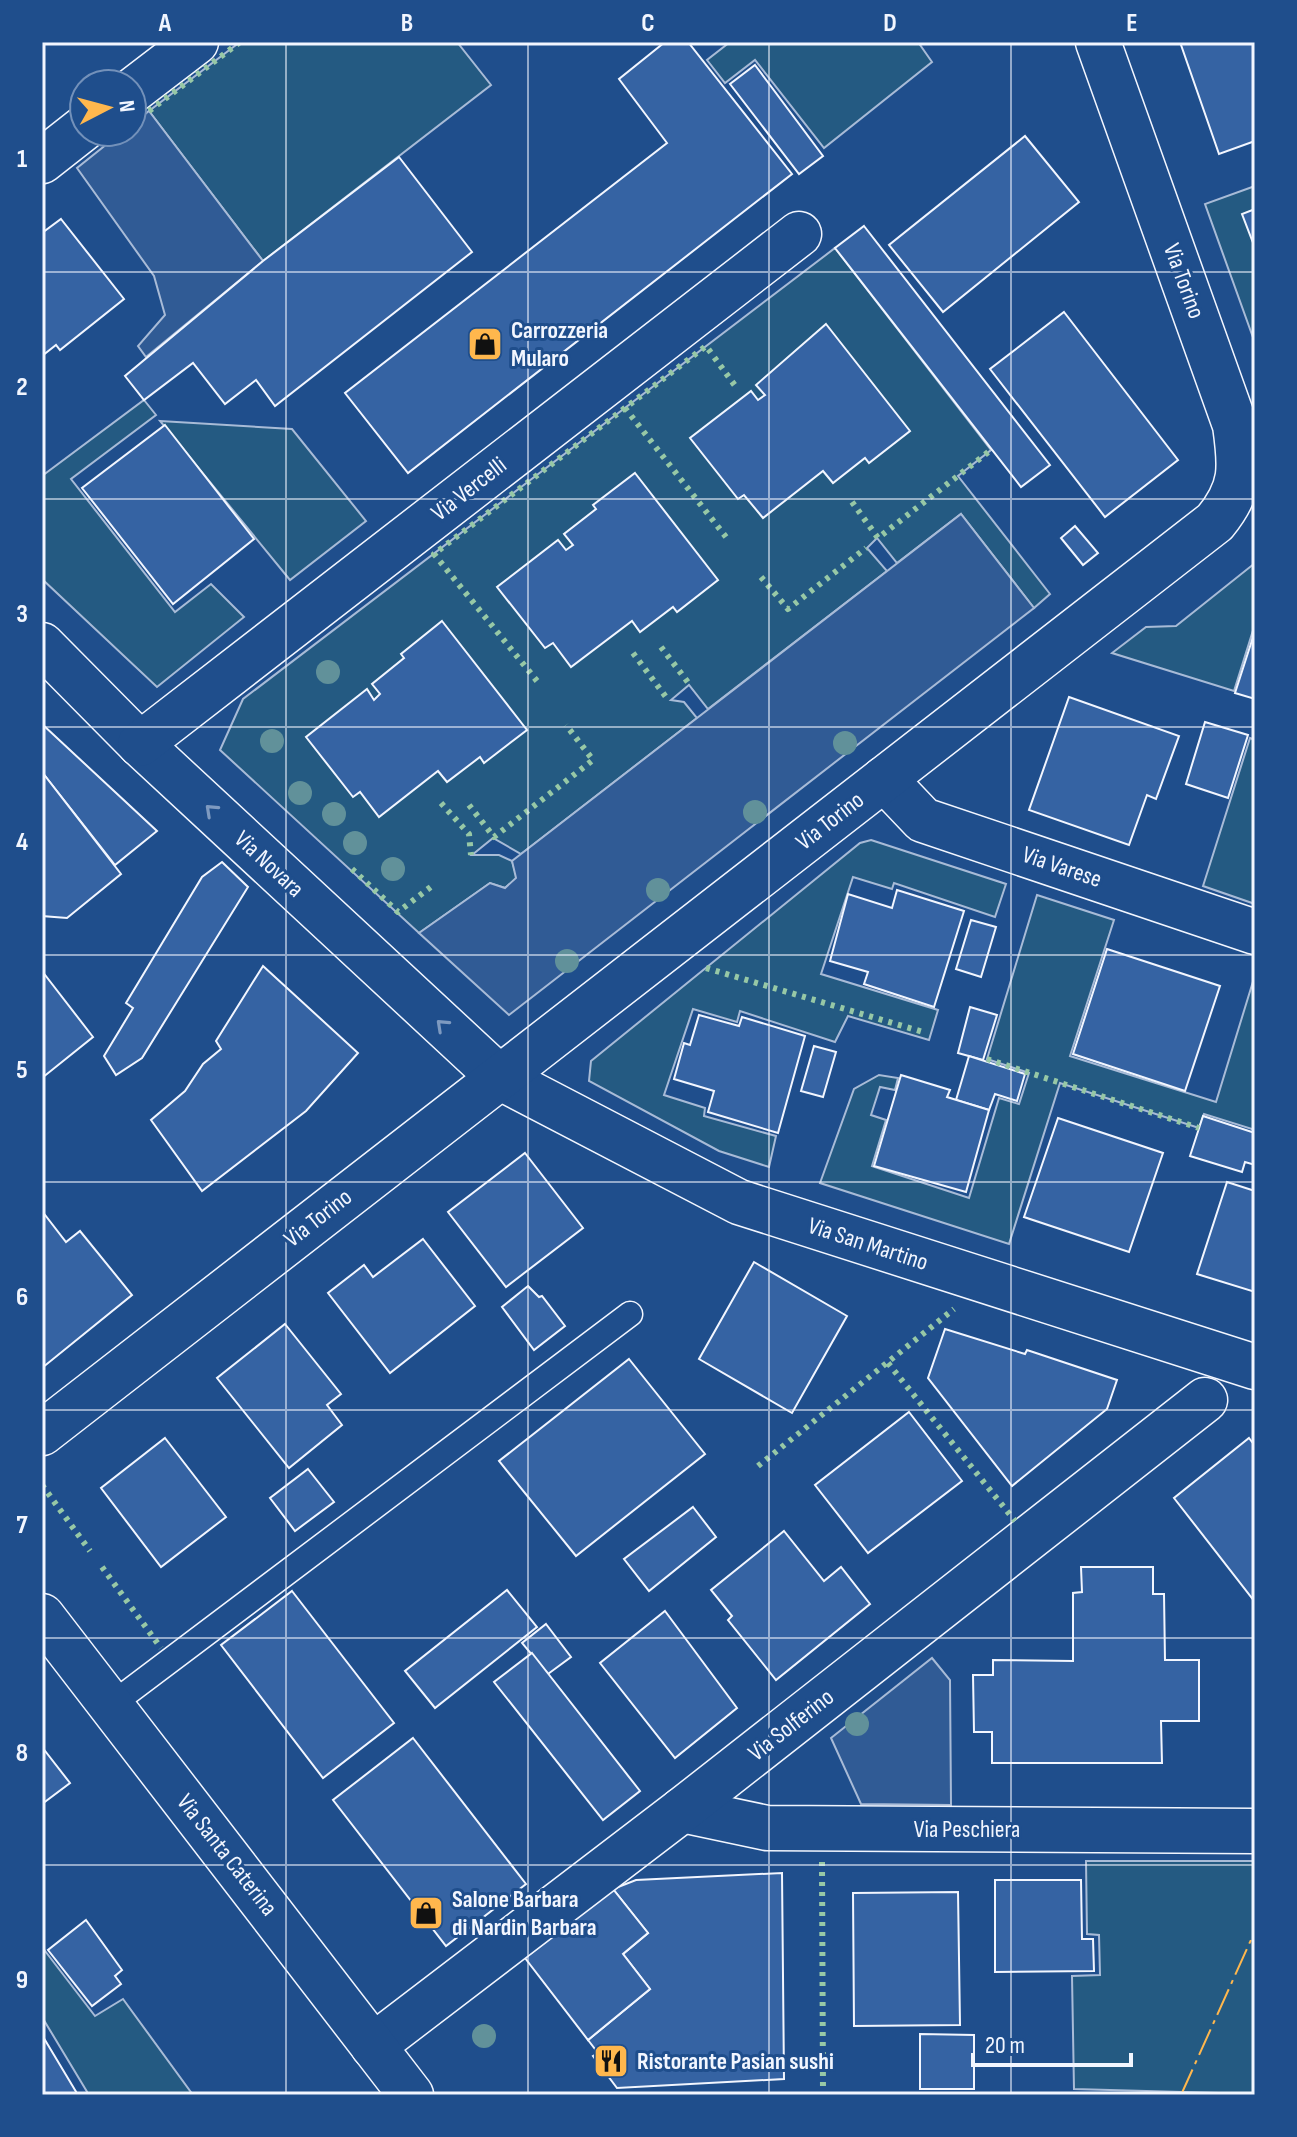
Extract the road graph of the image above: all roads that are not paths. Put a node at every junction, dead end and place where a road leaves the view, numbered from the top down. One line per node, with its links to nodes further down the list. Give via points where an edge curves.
1 (196, 42): 3 (street)
2 (1098, 42): 7 (street, Via Torino, via 1235,425)
3 (148, 79)
4 (68, 141): 5 (street)
5 (42, 161)
6 (799, 234): 9 (street, Via Vercelli)
7 (1246, 482): 10 (street, Via Torino, via 1215,522)
8 (42, 645): 9 (street, Via Novara)
9 (140, 744): 12 (street, Via Novara, one-way to 9)
10 (884, 779): 11 (street, Via Varese, via 923,820); 12 (street, Via Torino)
11 (1255, 932)
12 (499, 1077): 14 (street, Via San Martino, via 739,1202); 16 (street, Via Torino)
13 (630, 1314): 18 (lane)
14 (1255, 1367)
15 (1205, 1400): 19 (street, Via Solferino)
16 (42, 1433)
17 (45, 1626): 18 (street, Via Santa Caterina)
18 (111, 1705): 21 (street, Via Santa Caterina)
19 (682, 1810): 20 (street, Via Peschiera, via 767,1828); 21 (street, Via Solferino)
20 (1255, 1831)
21 (373, 2046): 22 (street, Via Santa Caterina)
22 (411, 2095)

